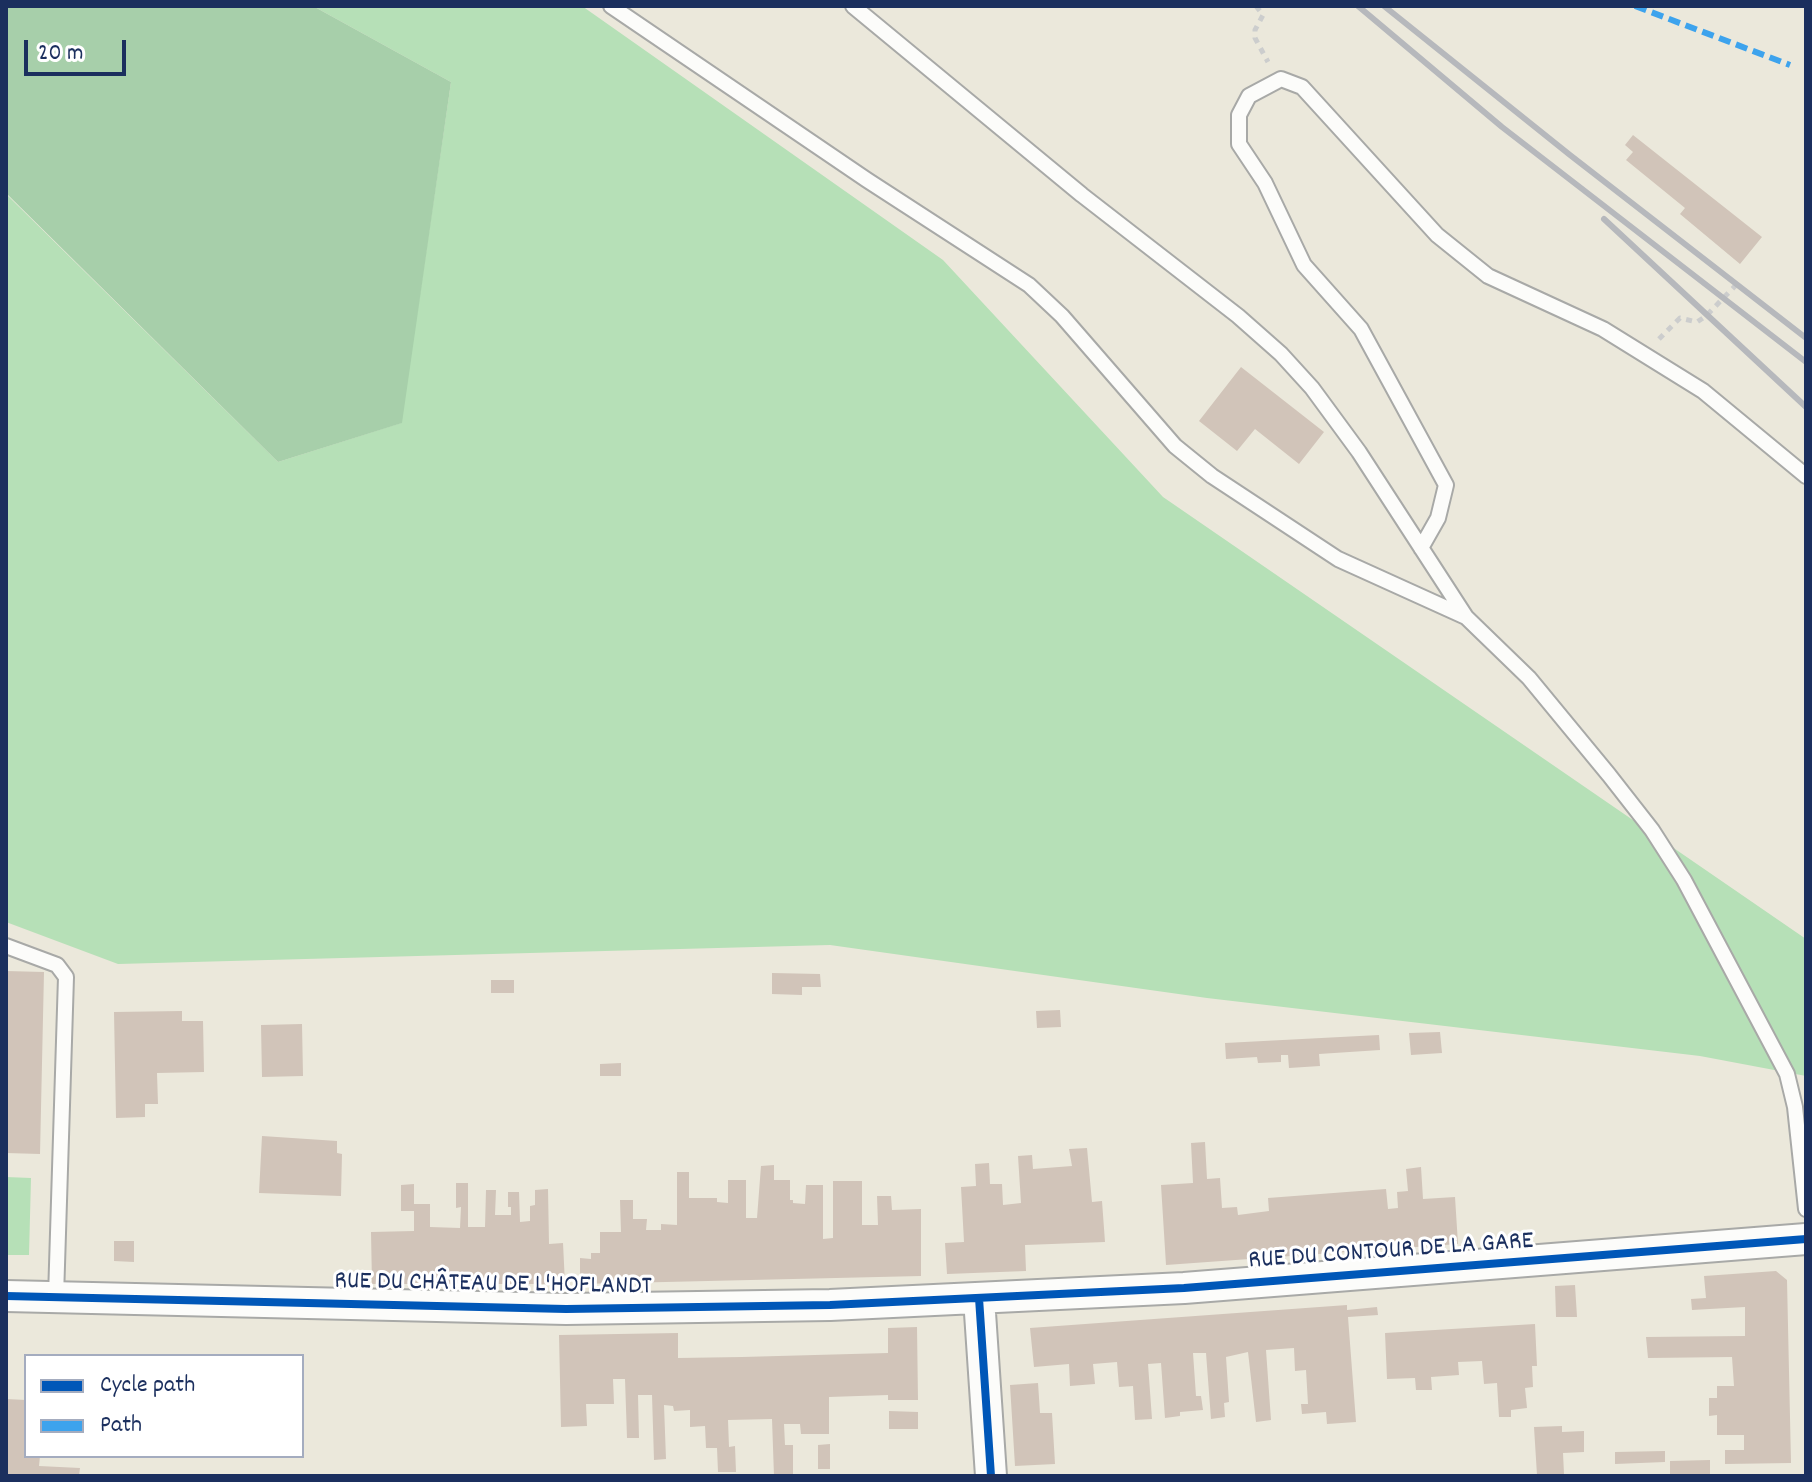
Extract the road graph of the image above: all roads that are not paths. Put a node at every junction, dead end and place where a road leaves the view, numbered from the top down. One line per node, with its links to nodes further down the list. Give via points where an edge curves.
1 (611, 6): 5 (lane, via 1029,285 1175,446 1212,476 1338,559)
2 (853, 6): 4 (lane, via 1281,354 1344,431)
3 (1806, 476): 4 (lane, via 1703,391 1603,329 1488,276 1437,235 1302,87 1281,79 1249,96 1239,115 1239,144 1265,183 1304,265 1361,329 1446,485 1438,518)
4 (1421, 548): 5 (lane)
5 (1466, 617): 7 (lane, via 1529,678 1652,830 1684,880 1787,1074)
6 (6, 946): 10 (lane, via 57,965 66,977)
7 (1806, 1209)
8 (1806, 1239): 11 (street, RUE DU CONTOUR DE LA GARE, via 1184,1288)
9 (6, 1296): 10 (street, RUE DU CHÂTEAU DE L'HOFLANDT)
10 (56, 1297): 11 (street, RUE DU CHÂTEAU DE L'HOFLANDT, via 578,1309)
11 (979, 1298): 12 (street)
12 (991, 1476)

